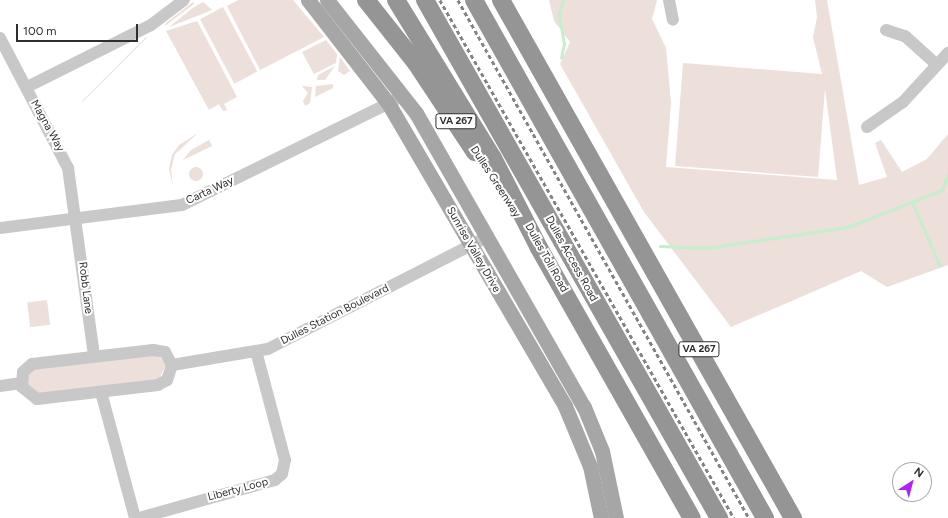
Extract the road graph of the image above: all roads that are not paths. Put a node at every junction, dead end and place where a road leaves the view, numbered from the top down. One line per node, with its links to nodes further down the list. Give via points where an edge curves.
1 (184, 0): 17 (street, via 151,25)
2 (308, 0): 19 (main road, Sunrise Valley Drive)
3 (327, 0): 18 (main road, Sunrise Valley Drive)
4 (366, 0): 27 (highway, Dulles Greenway / VA 267, via 433,88)
5 (396, 0): 21 (highway, Dulles Toll Road)
6 (410, 0): 21 (highway, via 474,114)
7 (425, 0): 38 (highway, Dulles Access Road)
8 (474, 0): 39 (highway)
9 (491, 0): 22 (highway, via 564,128)
10 (501, 0): 22 (highway, VA 267)
11 (670, 0): 12 (street)
12 (673, 20)
13 (886, 30): 16 (street, via 905,36)
14 (0, 38): 17 (street, Magna Way)
15 (948, 53): 16 (street)
16 (937, 65): 20 (street, via 894,110)
17 (26, 87): 23 (street, Magna Way, via 68,168)
18 (403, 95): 19 (street, Carta Way); 25 (main road, Sunrise Valley Drive)
19 (388, 103): 23 (street, Carta Way, via 182,204); 26 (main road, Sunrise Valley Drive)
20 (867, 127)
21 (493, 158): 27 (highway, Dulles Toll Road)
22 (603, 180): 40 (highway, VA 267)
23 (76, 219): 24 (street, Carta Way); 29 (street, Robb Lane)
24 (0, 228)
25 (488, 237): 26 (street, Dulles Station Boulevard); 36 (main road, Sunrise Valley Drive, via 584,407 602,451)
26 (471, 246): 28 (street, Dulles Station Boulevard, via 292,337); 35 (main road, Sunrise Valley Drive, via 581,440 597,491)
27 (539, 248): 37 (highway, Dulles Toll Road / VA 267)
28 (256, 351): 30 (street, Dulles Station Boulevard); 34 (street, Liberty Loop, via 285,460 282,474 275,480)
29 (94, 356): 30 (street, via 159,350); 31 (street, via 32,364 23,372)
30 (172, 365): 33 (street, via 171,375 162,384)
31 (22, 383): 32 (street); 33 (street, via 25,391 37,399)
32 (0, 386)
33 (101, 392): 34 (street)
34 (136, 518)
35 (601, 518)
36 (616, 518)
37 (692, 518)
38 (718, 518)
39 (765, 518)
40 (793, 518)

